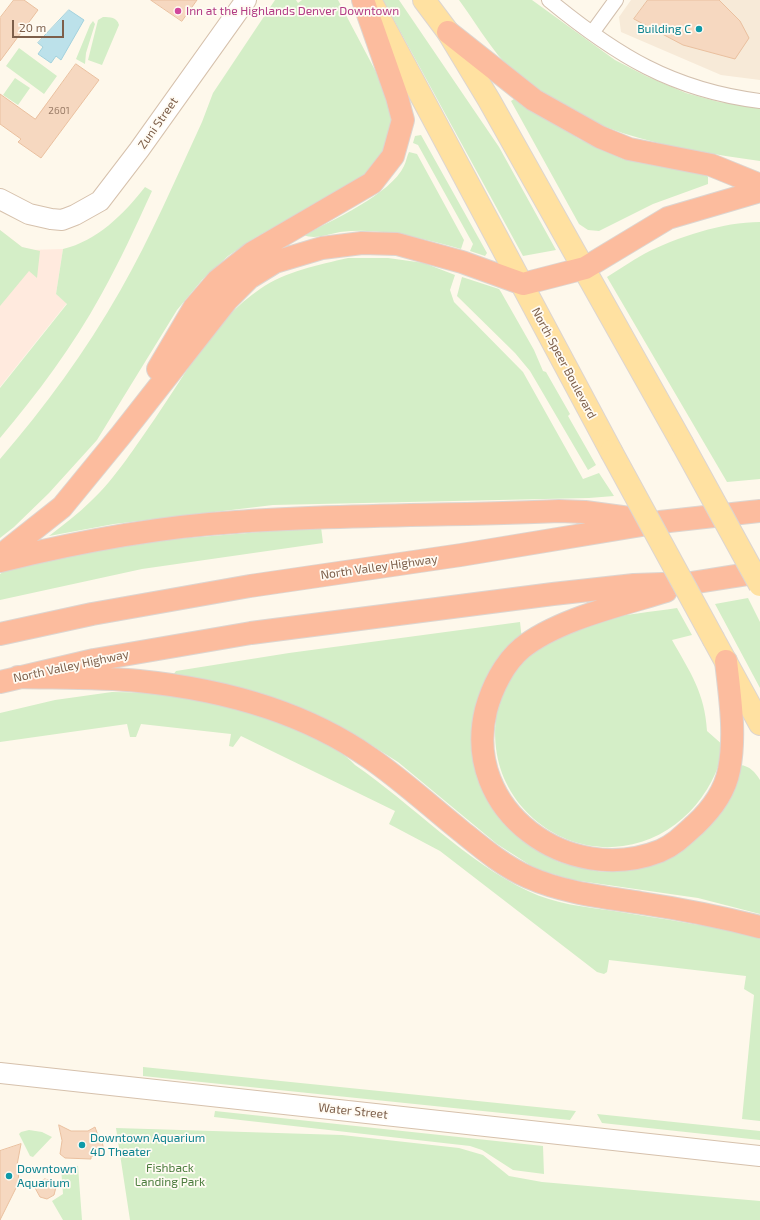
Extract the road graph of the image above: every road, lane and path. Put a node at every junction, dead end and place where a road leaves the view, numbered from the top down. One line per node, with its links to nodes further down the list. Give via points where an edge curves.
1 (246, 0): 12 (street, Zuni Street, via 100,201 62,220 29,214)
2 (363, 0): 15 (highway, via 403,120 393,156 372,183 252,254 218,280 194,308 182,327)
3 (370, 0): 14 (main road, North Speer Boulevard)
4 (424, 0): 7 (main road)
5 (549, 0): 8 (street)
6 (616, 0): 8 (street)
7 (448, 32): 10 (highway, via 534,100 600,137 629,149 711,165); 13 (main road)
8 (592, 34): 9 (street, via 644,66 677,82 705,91)
9 (760, 101)
10 (760, 185)
11 (760, 191): 13 (highway, via 668,218)
12 (0, 199)
13 (585, 268): 14 (highway); 22 (main road, bridge)
14 (523, 284): 15 (highway, via 462,262 397,244 322,248 275,262 249,278 227,300); 24 (main road, North Speer Boulevard, bridge)
15 (121, 435): 18 (highway, via 62,506)
16 (760, 511): 17 (highway, North Valley Highway)
17 (660, 522): 19 (highway, via 585,512 234,522 151,531 58,547); 23 (highway, North Valley Highway, via 461,555 234,588)
18 (0, 556)
19 (0, 561)
20 (760, 572): 21 (highway, North Valley Highway)
21 (691, 583): 24 (highway, via 559,626 543,633 513,656 499,677 488,702 483,737 489,777 507,811 519,825 548,844 570,854 594,860 638,857 672,844 707,813 724,785 729,771 731,713); 25 (highway, North Valley Highway, via 634,585 553,594 251,633 94,660)
22 (760, 585)
23 (0, 634)
24 (726, 662): 26 (main road, North Speer Boulevard)
25 (9, 679): 27 (highway, via 102,679 172,685 211,692 288,715 348,743 396,778 486,851 526,877 577,893 710,915)
26 (760, 724)
27 (760, 927)
28 (0, 1073): 29 (street, Water Street)
29 (760, 1156)

